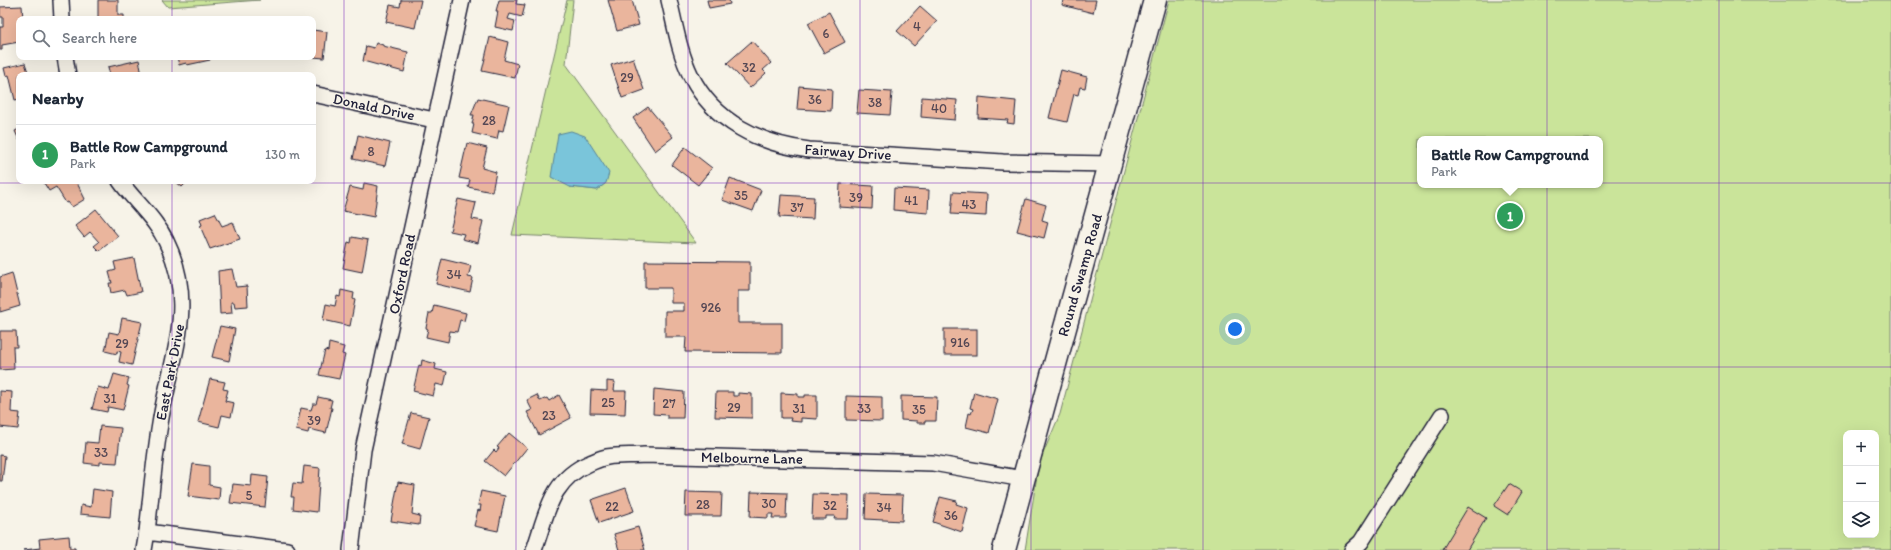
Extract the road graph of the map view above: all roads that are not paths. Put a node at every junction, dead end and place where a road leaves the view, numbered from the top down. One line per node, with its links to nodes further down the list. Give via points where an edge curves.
1 (61, 0): 5 (street)
2 (462, 0): 9 (street, Oxford Road)
3 (669, 0): 10 (street, Fairway Drive, via 680,47 691,76 720,113 757,138 785,147 809,150 1003,162)
4 (1156, 0): 10 (main road, Round Swamp Road)
5 (62, 16)
6 (66, 60): 7 (street)
7 (68, 72)
8 (316, 95): 9 (street, Donald Drive)
9 (434, 120): 17 (street, Oxford Road, via 363,450)
10 (1112, 164): 13 (main road, Round Swamp Road)
11 (122, 184): 14 (street, East Park Drive, via 166,240 180,290 182,317 160,424)
12 (1442, 415): 20 (street, via 1360,542)
13 (1023, 479): 18 (street, Melbourne Lane, via 933,463 644,455 606,457 579,468 553,494); 19 (main road, Round Swamp Road)
14 (147, 532): 15 (street, East Park Drive); 16 (street)
15 (144, 550)
16 (287, 550)
17 (350, 550)
18 (534, 550)
19 (1004, 550)
20 (1352, 550)

